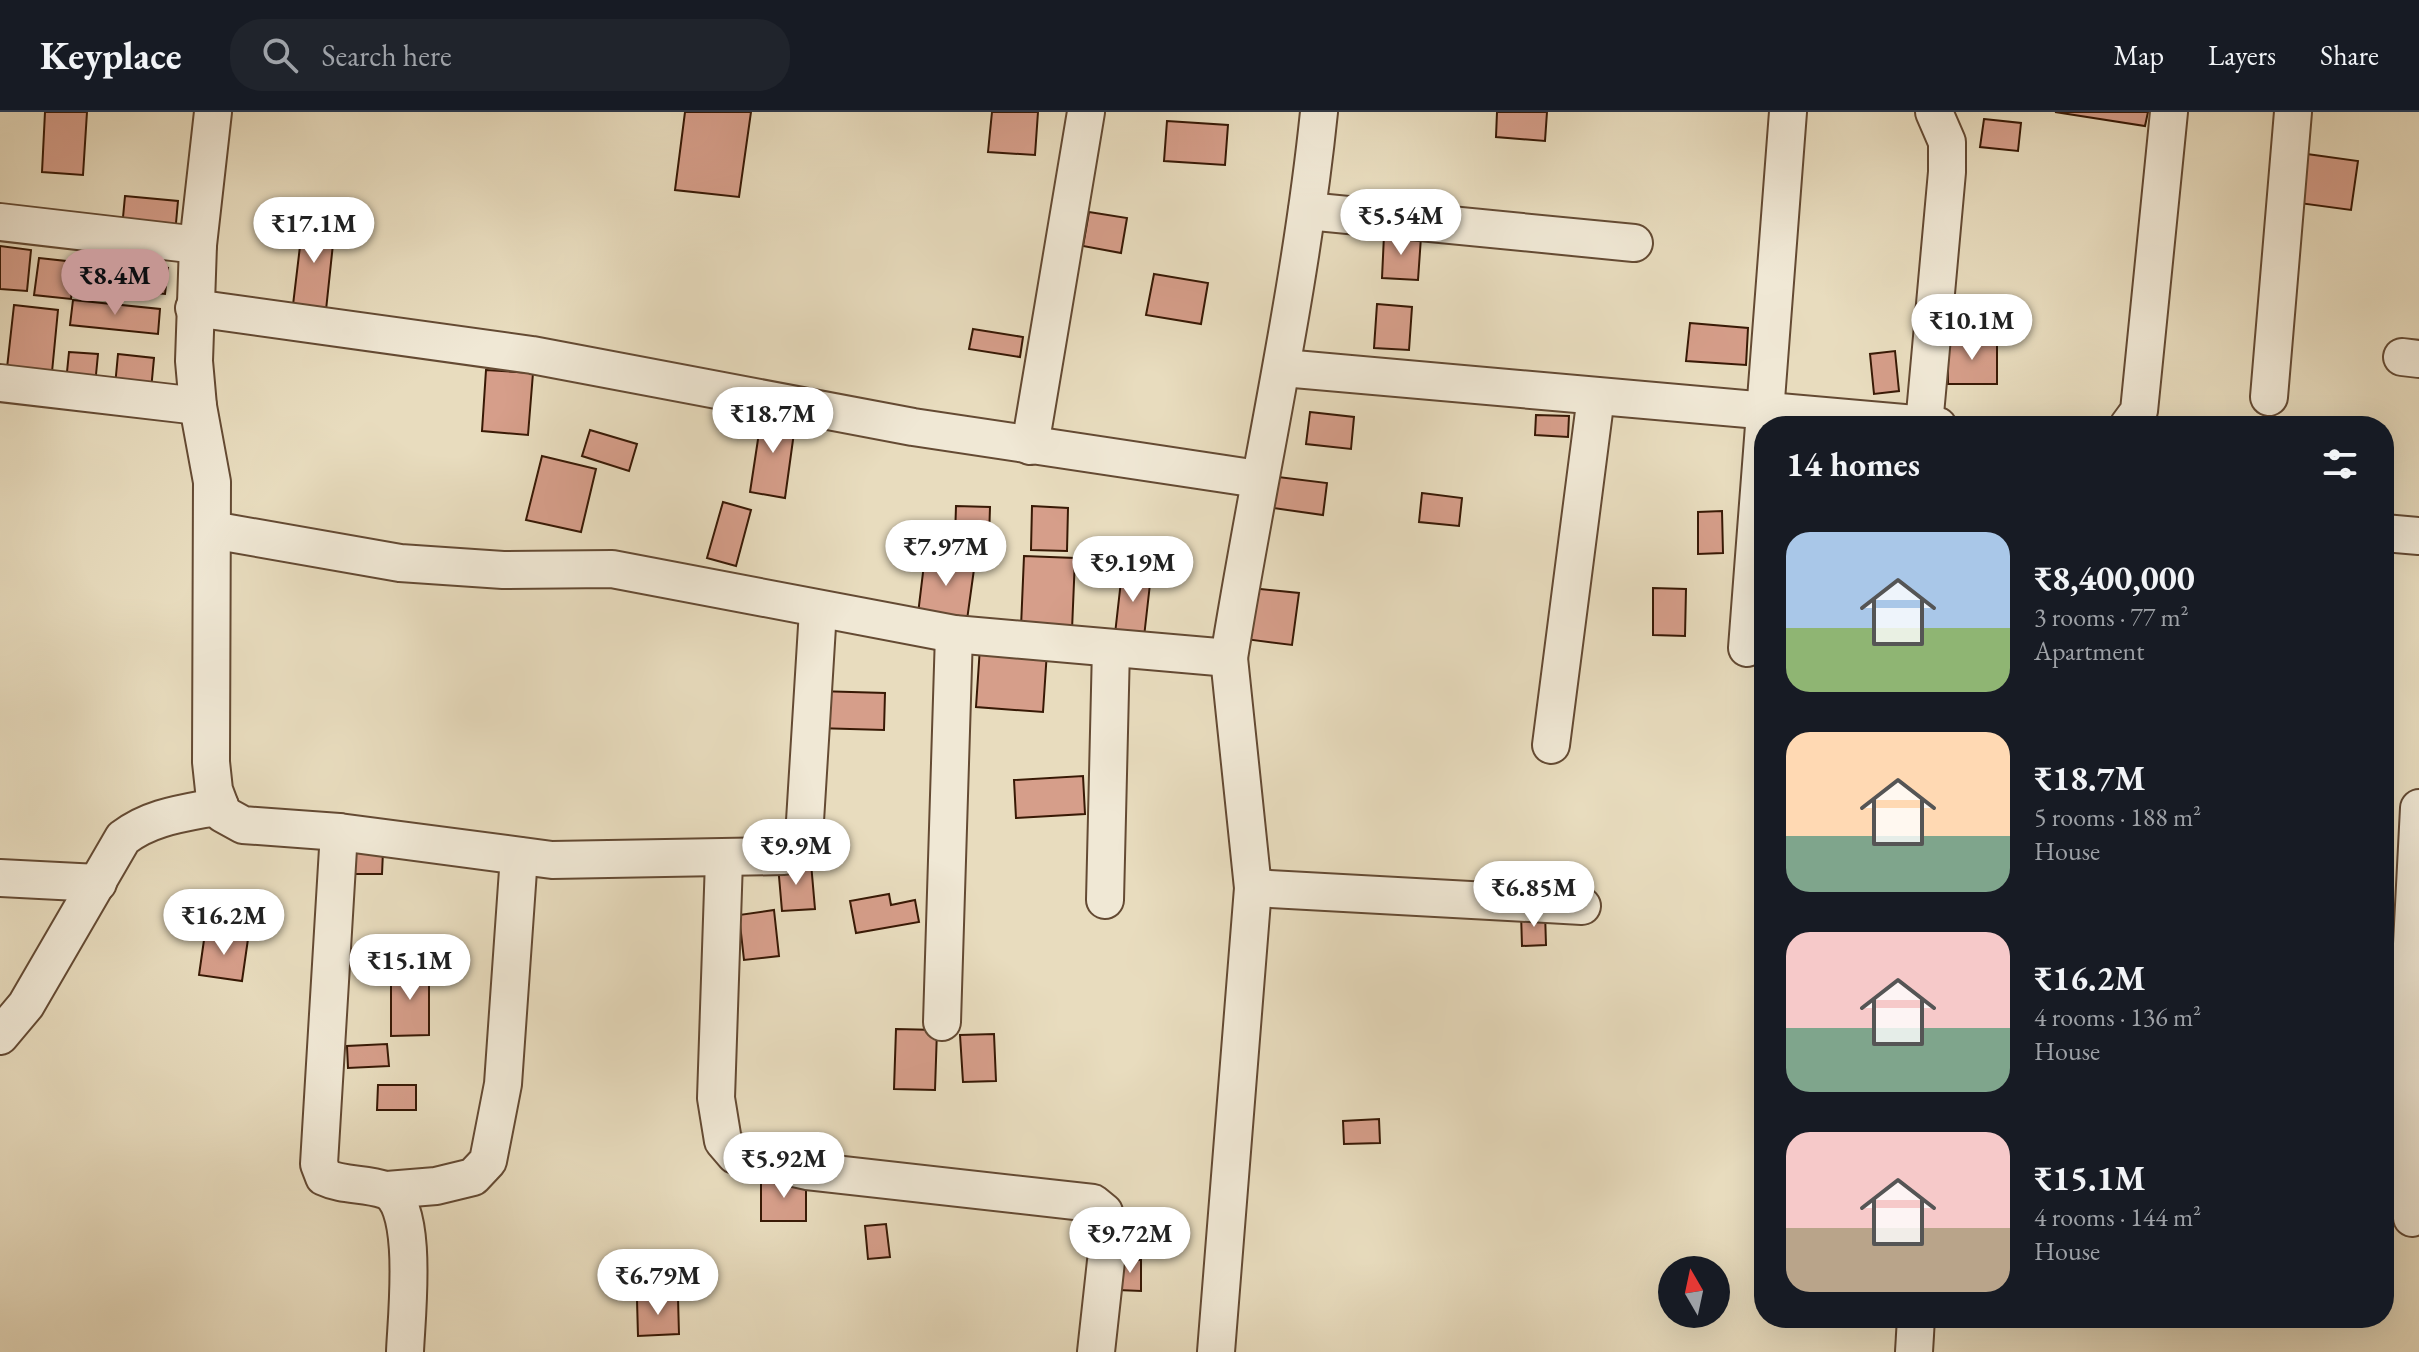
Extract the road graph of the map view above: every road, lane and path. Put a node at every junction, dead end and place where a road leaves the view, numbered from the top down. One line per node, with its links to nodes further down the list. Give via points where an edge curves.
1 (213, 112): 11 (street)
2 (1086, 112): 23 (street)
3 (1319, 112): 8 (street)
4 (1788, 112): 18 (street)
5 (1934, 112): 21 (street, via 1947,142 1947,172)
6 (2169, 112): 22 (street)
7 (2293, 112): 16 (street)
8 (1307, 211): 10 (street); 13 (street)
9 (0, 222): 11 (street)
10 (1634, 243)
11 (198, 245): 12 (street)
12 (194, 308): 17 (street); 23 (street, via 532,355)
13 (1283, 368): 15 (street); 24 (street)
14 (0, 383): 17 (street)
15 (1596, 396): 18 (street); 34 (street)
16 (2269, 397)
17 (198, 406): 25 (street, via 212,482)
18 (1764, 410): 19 (street); 20 (street)
19 (1764, 416)
20 (1828, 416)
21 (1925, 416)
22 (2135, 416)
23 (1030, 446): 24 (street)
24 (1258, 479): 33 (street)
25 (212, 530): 29 (street, via 400,563 503,570 612,569); 35 (street, via 211,762)
26 (2394, 534): 27 (street)
27 (2419, 536)
28 (1754, 550): 32 (street)
29 (818, 610): 30 (street); 39 (street, via 805,821 798,849 784,856)
30 (954, 634): 31 (street); 45 (street)
31 (1111, 648): 33 (street); 43 (street)
32 (1747, 648)
33 (1229, 658): 42 (street)
34 (1551, 745)
35 (220, 806): 37 (street, via 223,814 243,825); 41 (street, via 139,826 123,838)
36 (2419, 808): 48 (street, via 2405,1080)
37 (339, 832): 38 (street); 47 (street, via 319,1164 324,1177 335,1182)
38 (519, 856): 39 (street); 47 (street, via 503,1084 488,1161 473,1177)
39 (724, 860): 51 (street, via 716,1098 723,1141 735,1155 807,1171 1093,1203 1104,1212 1108,1243)
40 (0, 878): 41 (street)
41 (98, 883): 46 (street, via 26,1005)
42 (1253, 888): 44 (street); 52 (street)
43 (1105, 900)
44 (1582, 906)
45 (942, 1022)
46 (0, 1036)
47 (387, 1190): 50 (street, via 397,1198 408,1235)
48 (2405, 1218)
49 (1915, 1328): 53 (street)
50 (405, 1352)
51 (1096, 1352)
52 (1216, 1352)
53 (1914, 1352)

